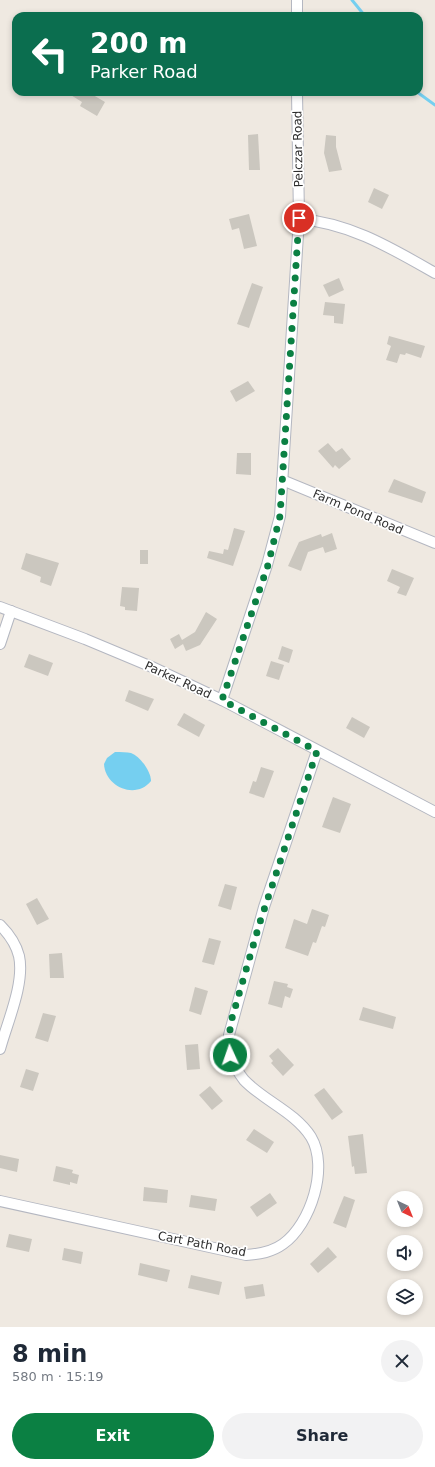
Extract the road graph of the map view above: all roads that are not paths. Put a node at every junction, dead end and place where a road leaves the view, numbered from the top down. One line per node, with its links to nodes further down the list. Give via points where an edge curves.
1 (298, 0): 2 (street)
2 (297, 12)
3 (297, 96): 4 (street, Pelczar Road)
4 (299, 218): 5 (street, via 317,220 359,232); 6 (street, Pelczar Road)
5 (435, 273)
6 (282, 480): 7 (street, Farm Pond Road); 11 (street, Pelczar Road, via 280,516 275,538)
7 (435, 543)
8 (0, 607): 9 (street, Parker Road)
9 (11, 611): 10 (street); 11 (street, Parker Road, via 152,667)
10 (0, 644)
11 (222, 700): 12 (street, Parker Road)
12 (317, 751): 13 (street, Parker Road); 16 (street, Cart Path Road, via 264,907 229,1035 230,1055 241,1077 250,1087 300,1123 315,1147 319,1177 303,1222 284,1244 275,1249 246,1255)
13 (435, 812)
14 (0, 925): 15 (street, via 14,943 20,969)
15 (0, 1049)
16 (0, 1201)

